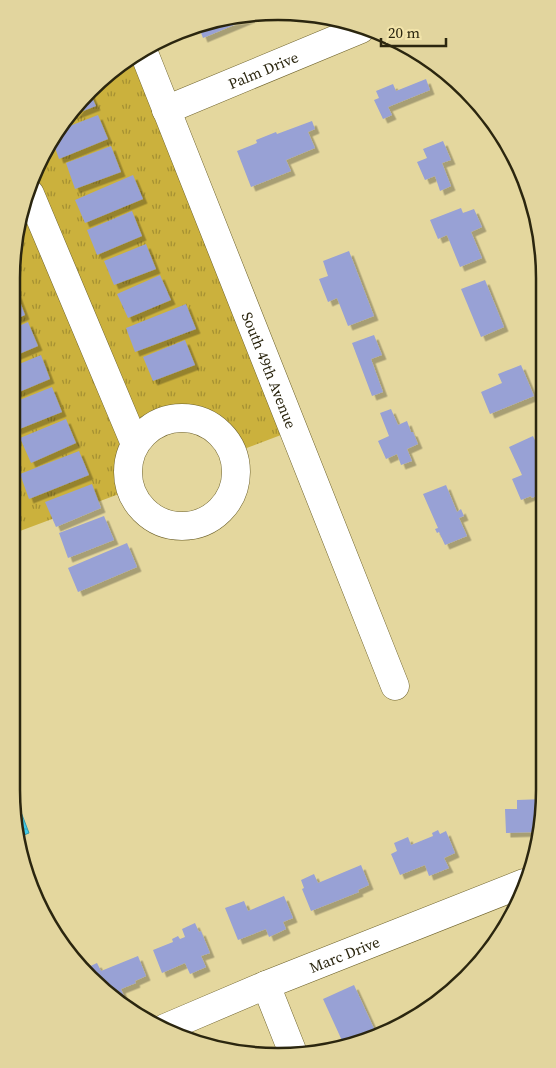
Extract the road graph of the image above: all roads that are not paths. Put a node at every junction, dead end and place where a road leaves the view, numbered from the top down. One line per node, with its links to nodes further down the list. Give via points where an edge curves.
1 (354, 32): 3 (street, Palm Drive)
2 (145, 57): 3 (street, South 49th Avenue)
3 (166, 110): 6 (street, South 49th Avenue)
4 (32, 200): 5 (street)
5 (135, 444)
6 (395, 686)
7 (517, 886): 8 (street, Marc Drive)
8 (266, 985): 9 (street, Marc Drive); 10 (street)
9 (172, 1025)
10 (291, 1047)

